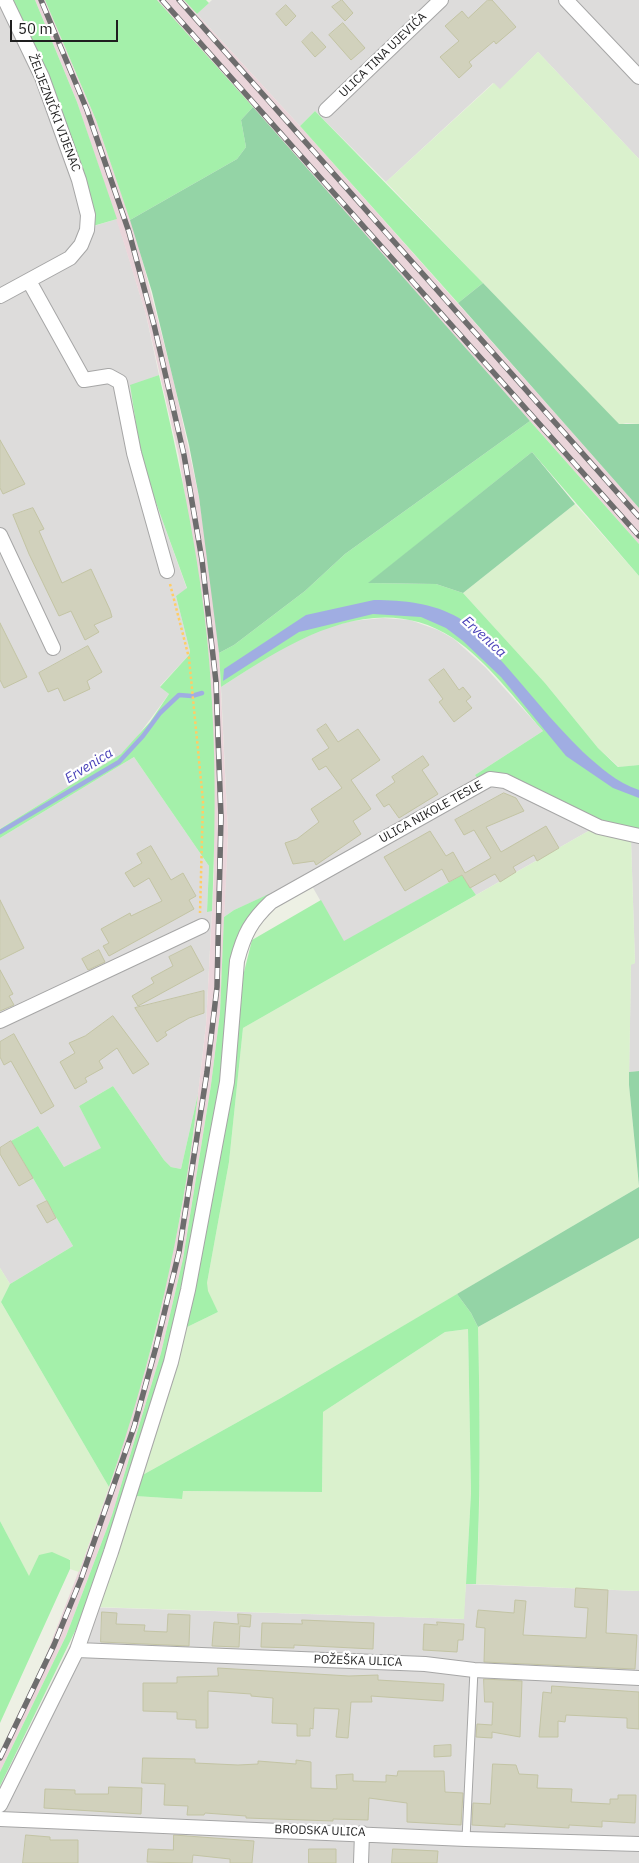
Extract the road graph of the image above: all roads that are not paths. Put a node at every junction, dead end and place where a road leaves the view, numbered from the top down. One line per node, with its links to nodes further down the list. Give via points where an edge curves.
1 (6, 0): 6 (street, ŽELJEZNIČKI VIJENAC, via 42,77 79,180 88,215 81,245 70,258)
2 (441, 0): 5 (street, ULICA TINA UJEVIĆA)
3 (566, 0): 4 (street)
4 (639, 77)
5 (326, 110)
6 (29, 281): 7 (street); 9 (street, via 84,380 109,376 120,382 134,453)
7 (0, 296)
8 (0, 535): 10 (street)
9 (167, 571)
10 (53, 648)
11 (639, 836): 14 (street, ULICA NIKOLE TESLE, via 599,827 505,781 490,779 271,902 253,918 238,961 225,1090 188,1290 171,1362)
12 (200, 926): 13 (street)
13 (0, 1021)
14 (77, 1650): 15 (street, POŽEŠKA ULICA, via 425,1664); 17 (street, ULICA NIKOLE TESLE)
15 (474, 1670): 16 (street, POŽEŠKA ULICA); 20 (lane)
16 (639, 1678)
17 (0, 1805)
18 (0, 1819): 19 (street, BRODSKA ULICA)
19 (362, 1833): 20 (street, BRODSKA ULICA); 22 (street)
20 (466, 1839): 21 (street, BRODSKA ULICA)
21 (639, 1844)
22 (361, 1863)

